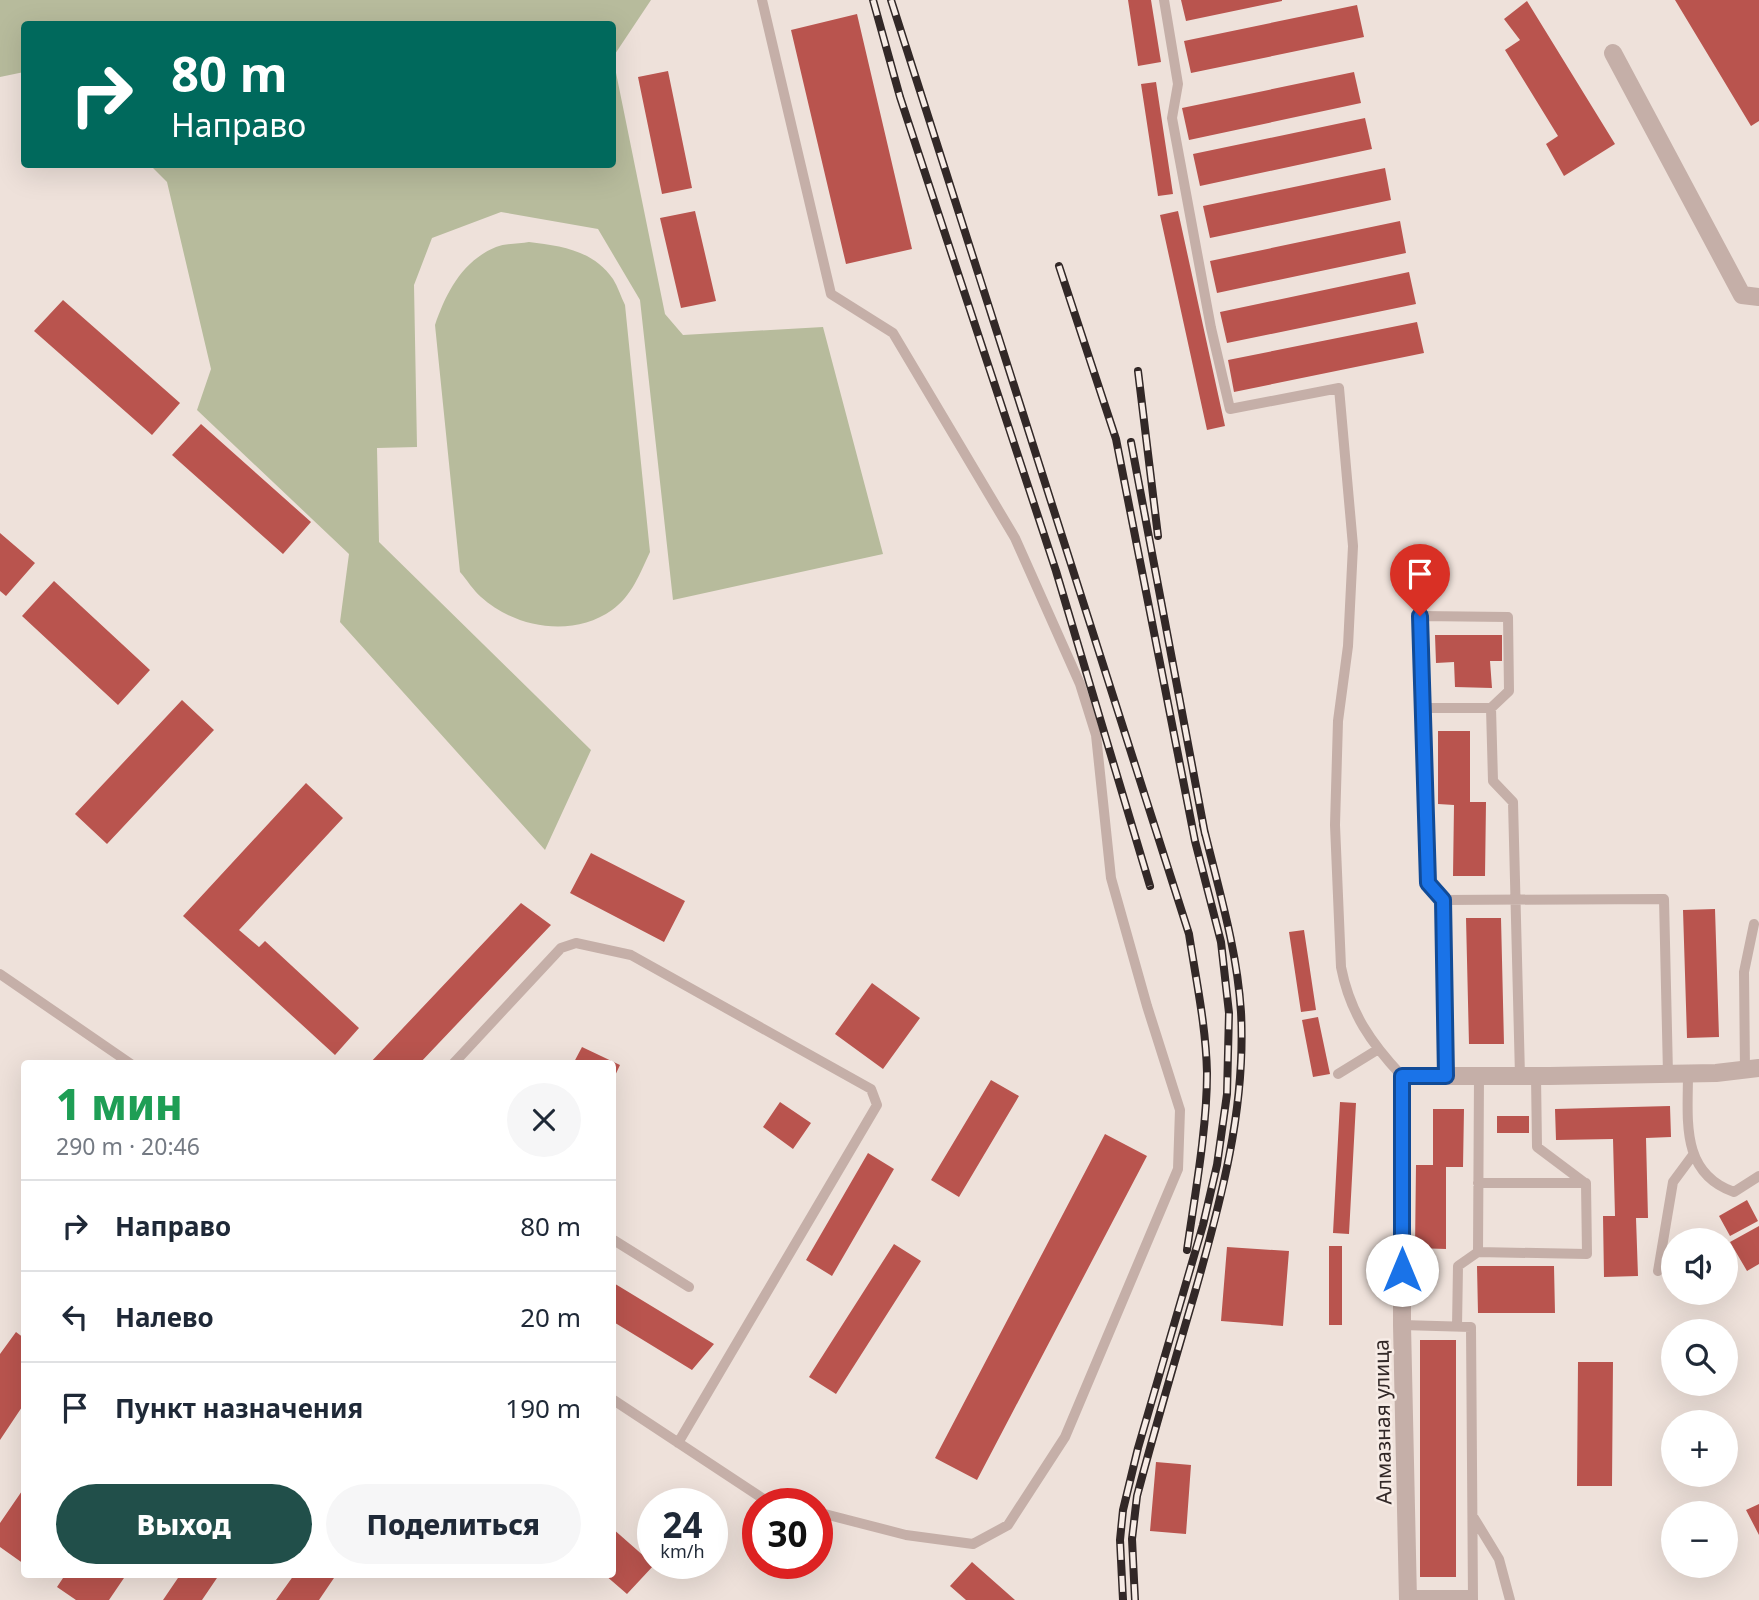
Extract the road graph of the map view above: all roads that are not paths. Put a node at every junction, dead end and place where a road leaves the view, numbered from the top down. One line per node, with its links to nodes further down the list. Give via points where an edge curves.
1 (762, 0): 36 (lane, via 831,294 893,332 1015,538 1080,684 1096,735 1111,878 1180,1110 1178,1169 1065,1437 1008,1525 973,1544 906,1535)
2 (1164, 0): 11 (lane, via 1178,84 1172,118 1230,410 1339,388 1353,546 1348,646 1338,721 1338,943 1345,989)
3 (1612, 53): 4 (street, via 1742,295)
4 (1759, 297)
5 (1422, 708): 6 (lane); 6 (lane, via 1420,616 1508,617 1509,691); 7 (lane, via 1428,883)
6 (1491, 708): 8 (lane, via 1493,781 1513,802)
7 (1443, 900): 8 (lane); 19 (lane)
8 (1516, 900): 17 (lane, via 1664,899); 21 (lane)
9 (1754, 924): 14 (lane, via 1744,972)
10 (0, 974): 12 (lane)
11 (1377, 1049): 16 (lane); 18 (lane)
12 (125, 1060)
13 (457, 1060): 33 (lane, via 561,948 576,943 631,956 871,1089 877,1105)
14 (1752, 1069): 15 (street)
15 (1688, 1073): 17 (street); 22 (lane, via 1688,1134)
16 (1338, 1074)
17 (1668, 1074): 21 (street)
18 (1402, 1076): 19 (street); 30 (street, Алмазная улица)
19 (1446, 1076): 20 (street)
20 (1479, 1076): 21 (street); 24 (lane)
21 (1528, 1076): 25 (lane, via 1537,1147)
22 (1693, 1155): 23 (lane, via 1716,1185 1734,1192); 28 (lane, via 1673,1182)
23 (1759, 1177)
24 (1478, 1183): 25 (lane); 27 (lane)
25 (1586, 1183): 27 (lane, via 1587,1254)
26 (616, 1241): 29 (lane)
27 (1478, 1252): 31 (lane, via 1458,1266)
28 (1658, 1271)
29 (689, 1287)
30 (1402, 1325): 31 (lane); 37 (street, Алмазная улица)
31 (1457, 1327): 35 (lane, via 1471,1327)
32 (616, 1402): 33 (lane)
33 (678, 1443): 34 (lane)
34 (747, 1488)
35 (1472, 1515): 38 (lane); 39 (lane, via 1499,1559)
36 (833, 1516)
37 (1408, 1598): 38 (lane)
38 (1473, 1598)
39 (1510, 1600)

